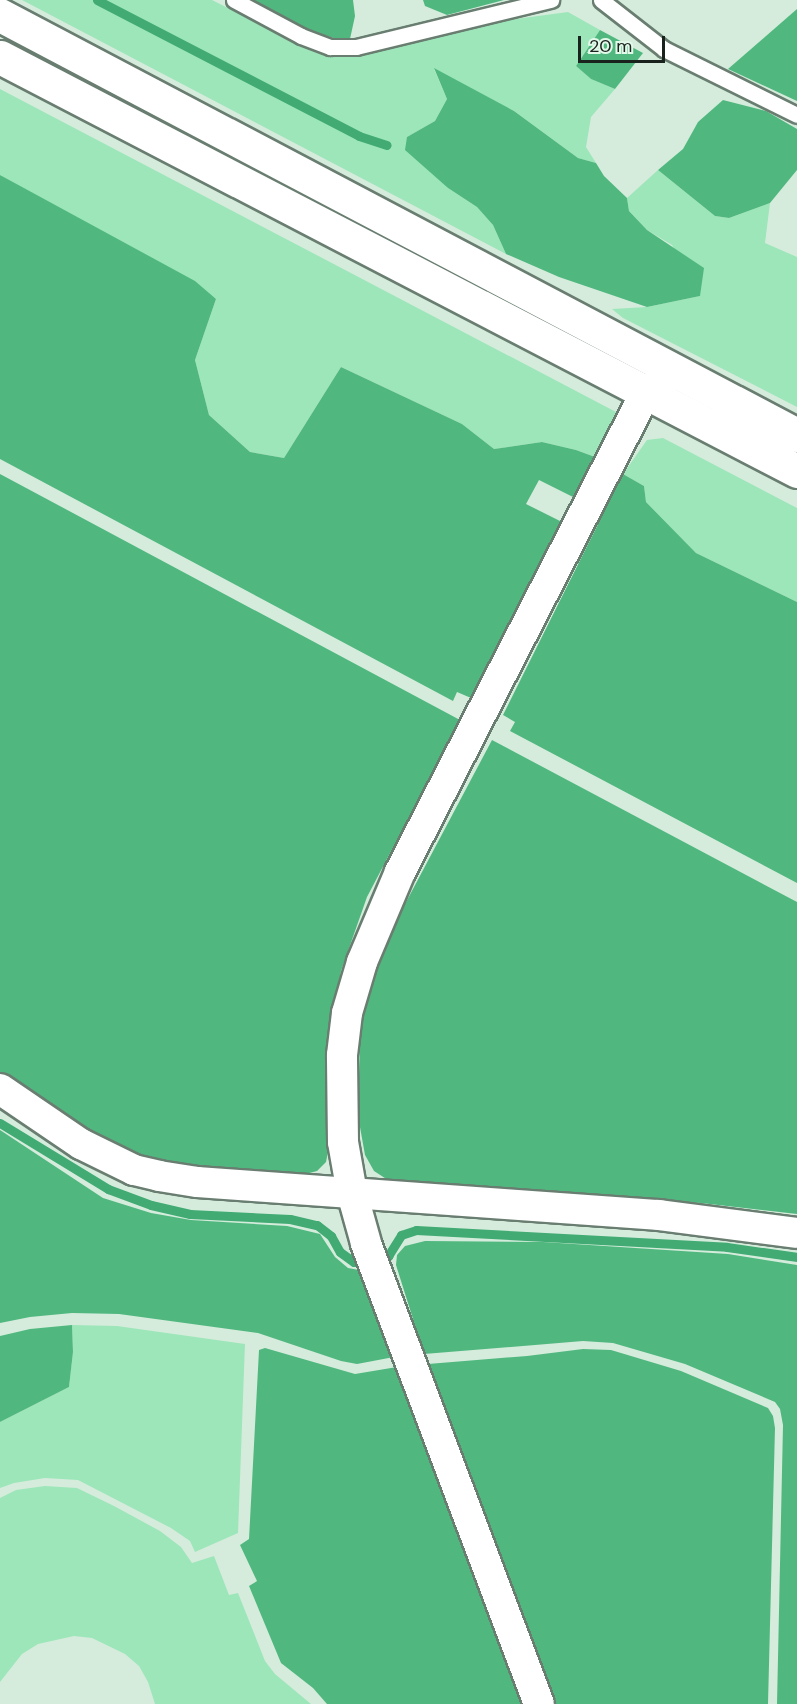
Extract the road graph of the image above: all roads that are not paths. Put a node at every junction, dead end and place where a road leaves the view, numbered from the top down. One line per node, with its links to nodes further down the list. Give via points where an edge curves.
1 (234, 0): 2 (lane, via 301,36 330,46 356,47)
2 (551, 0)
3 (602, 0): 6 (lane, via 664,48)
4 (0, 15): 7 (highway)
5 (0, 57): 8 (highway)
6 (797, 115)
7 (678, 372): 8 (street); 9 (highway)
8 (646, 392): 10 (highway); 12 (street, via 400,872 362,962 347,1013 342,1055 343,1142)
9 (797, 435)
10 (797, 471)
11 (0, 1089): 12 (street, via 81,1144 134,1170 198,1182)
12 (352, 1193): 13 (street, via 659,1215); 14 (street, via 371,1256)
13 (797, 1233)
14 (539, 1704)

